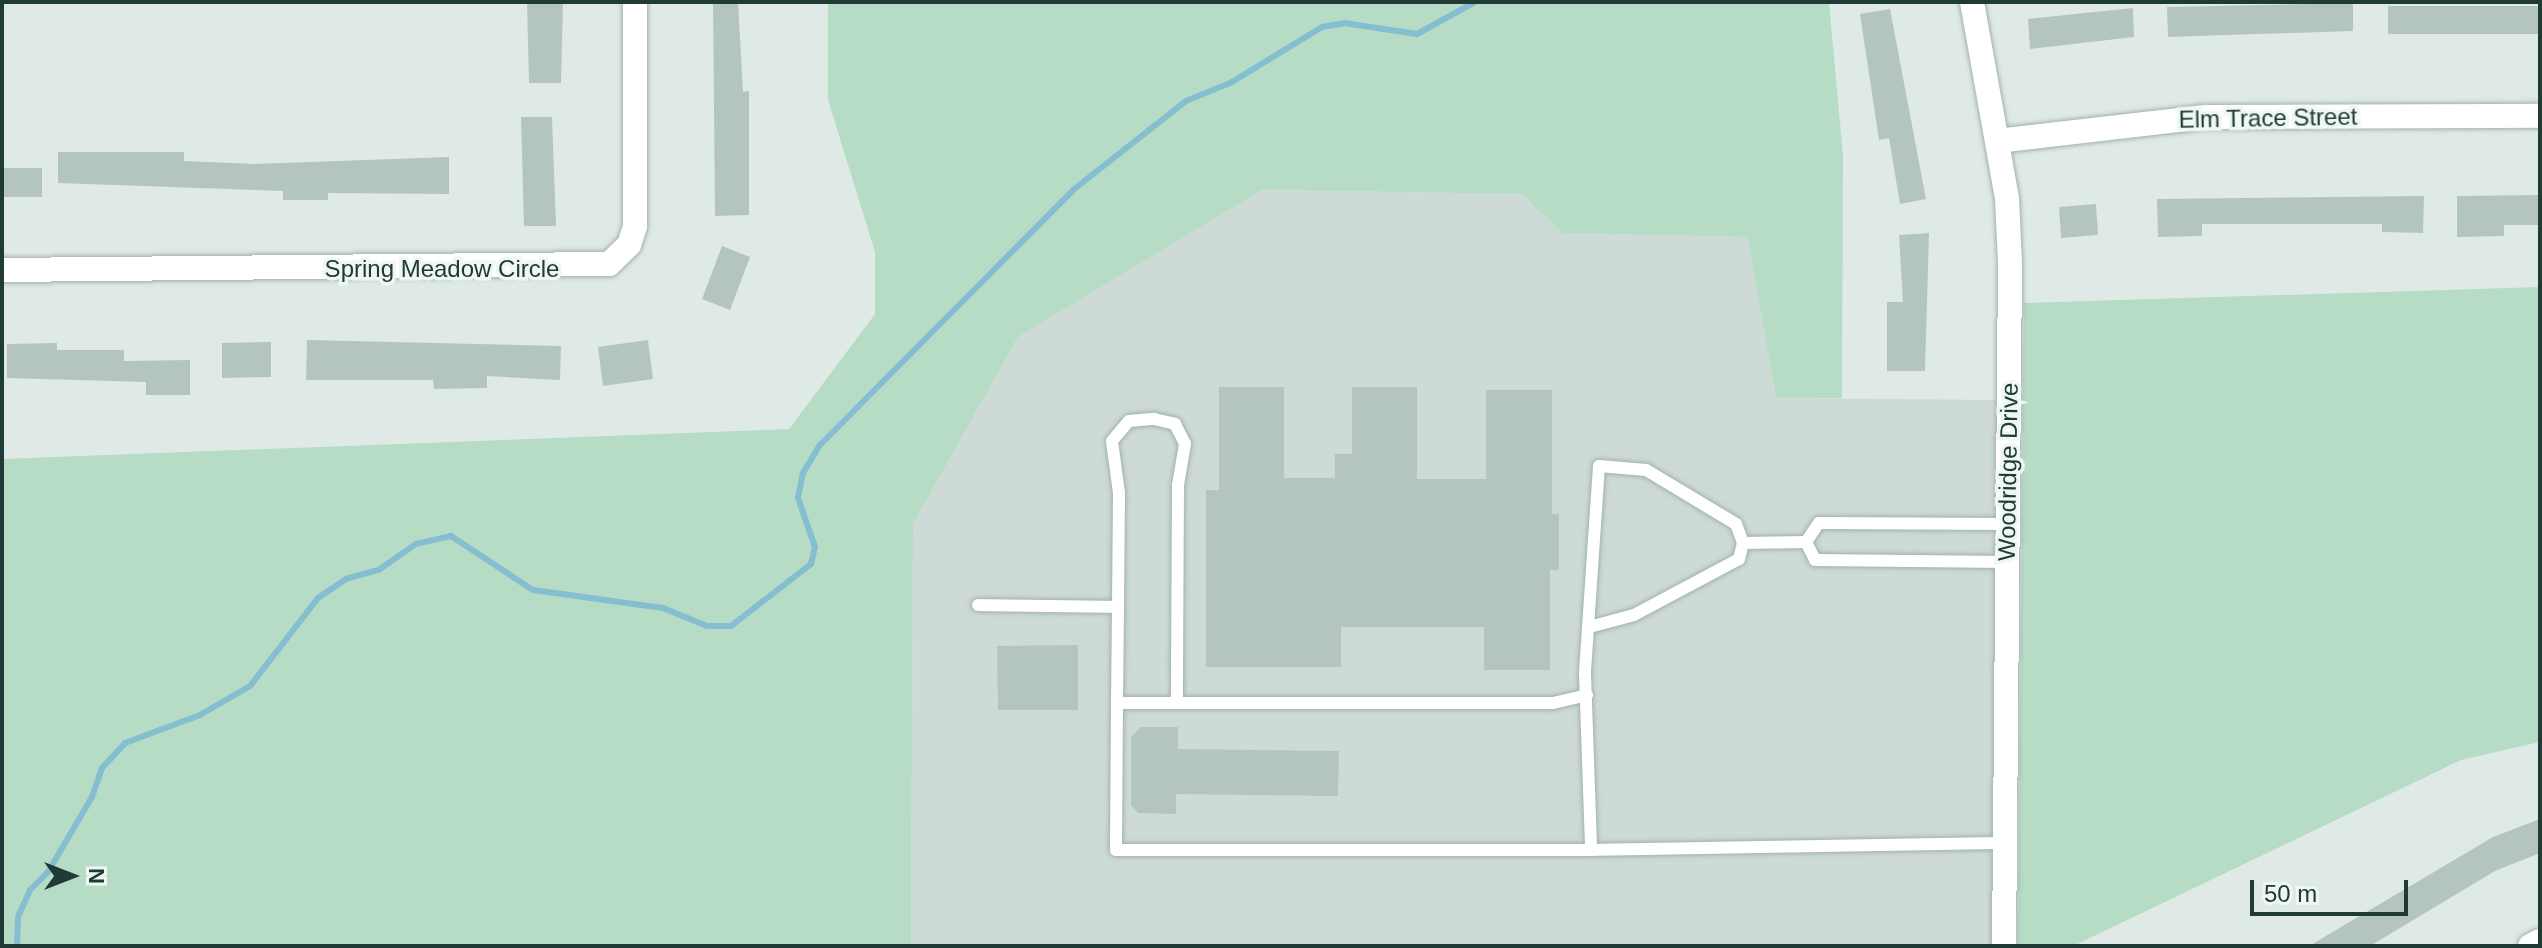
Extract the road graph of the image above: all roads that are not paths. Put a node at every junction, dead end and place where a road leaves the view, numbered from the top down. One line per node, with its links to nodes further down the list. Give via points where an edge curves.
1 (635, 2): 5 (street, Spring Meadow Circle, via 635,226 629,245 609,264)
2 (1972, 2): 4 (street, Woodridge Drive)
3 (2540, 116): 4 (street, Elm Trace Street, via 2206,117)
4 (1997, 141): 6 (street, Woodridge Drive, via 2010,263)
5 (2, 270)
6 (2008, 524): 7 (lane, via 1819,523); 9 (street, Woodridge Drive)
7 (1806, 542): 8 (lane); 9 (lane, via 1815,560)
8 (1743, 543): 12 (lane, via 1739,559 1634,615); 12 (lane, via 1736,524 1646,470 1599,466)
9 (2008, 562): 16 (street, Woodridge Drive)
10 (978, 605): 11 (lane)
11 (1118, 607): 14 (lane); 15 (lane, via 1119,493 1112,441 1129,421 1175,424 1185,444 1178,485)
12 (1593, 626): 13 (lane)
13 (1587, 695): 15 (lane, via 1553,703); 17 (lane)
14 (1117, 703): 15 (lane); 17 (lane, via 1116,850)
15 (1177, 703)
16 (2006, 843): 17 (lane, via 1801,851); 19 (street, Woodridge Drive)
17 (1591, 850)
18 (2540, 941): 20 (street)
19 (2004, 946)
20 (2530, 946)

